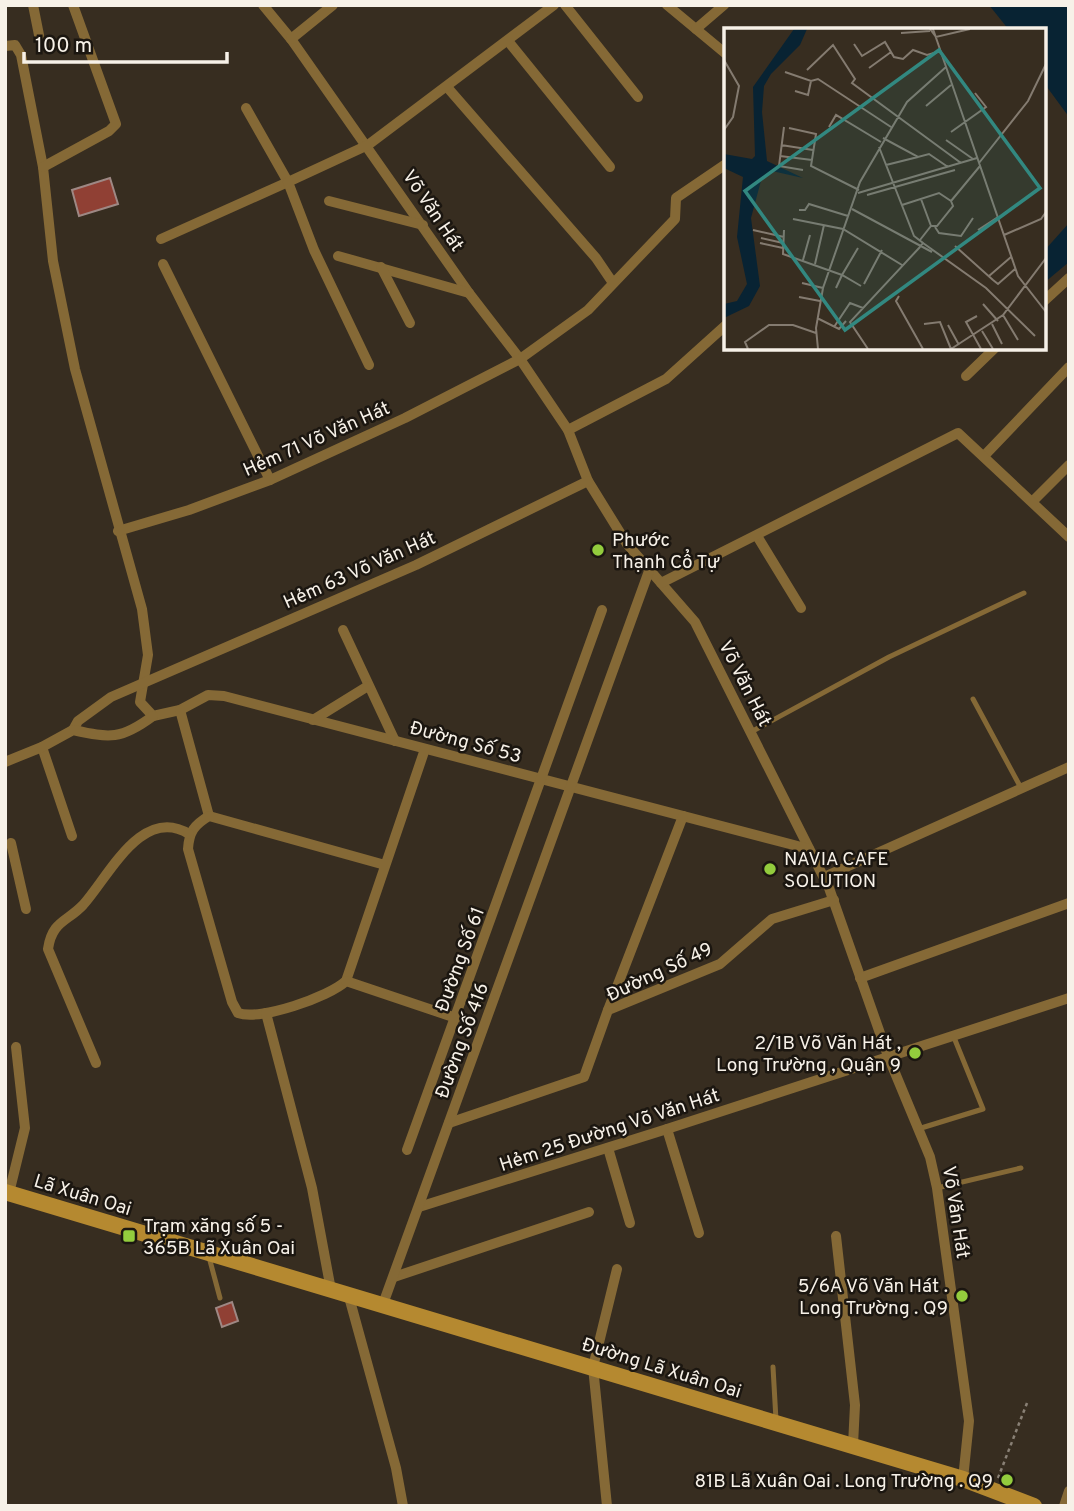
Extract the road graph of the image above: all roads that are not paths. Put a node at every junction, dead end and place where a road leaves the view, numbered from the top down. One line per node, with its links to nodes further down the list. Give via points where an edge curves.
1 (33, 5): 10 (street)
2 (73, 5): 20 (street, via 116,124)
3 (262, 5): 11 (street, Võ Văn Hát)
4 (332, 5): 11 (street)
5 (554, 5): 12 (street)
6 (565, 5): 16 (street)
7 (667, 5): 9 (street)
8 (724, 5): 9 (street)
9 (696, 29): 14 (street)
10 (39, 35)
11 (291, 38): 18 (street, Võ Văn Hát)
12 (508, 41): 15 (street); 21 (street)
13 (10, 45): 20 (street, via 21,55)
14 (724, 52)
15 (447, 87): 18 (street); 30 (street)
16 (638, 97)
17 (246, 108): 22 (street)
18 (368, 145): 22 (street); 24 (street, Võ Văn Hát)
19 (724, 165): 30 (street, Hẻm 71 Võ Văn Hát, via 676,198 675,219)
20 (43, 167): 46 (street, via 56,275 75,369)
21 (610, 167)
22 (288, 182): 25 (street); 37 (street, via 314,250)
23 (329, 201): 24 (street)
24 (423, 225): 31 (street, Võ Văn Hát)
25 (161, 239)
26 (338, 256): 28 (street)
27 (163, 264): 43 (street)
28 (381, 267): 31 (street); 33 (street)
29 (1069, 278): 32 (street)
30 (613, 283): 36 (street, Hẻm 71 Võ Văn Hát, via 587,310)
31 (469, 293): 36 (street, Võ Văn Hát)
32 (1046, 299)
33 (410, 323)
34 (724, 327): 40 (street, via 666,379)
35 (993, 350): 39 (street)
36 (520, 359): 40 (street, Võ Văn Hát); 43 (street, Hẻm 71 Võ Văn Hát)
37 (369, 365)
38 (1069, 368): 41 (street)
39 (966, 376)
40 (568, 430): 44 (street, Võ Văn Hát)
41 (984, 456): 45 (street); 47 (street, via 958,433)
42 (1069, 465): 45 (street)
43 (270, 480): 46 (street, Hẻm 71 Võ Văn Hát)
44 (588, 481): 49 (street, Võ Văn Hát); 55 (street, Hẻm 63 Võ Văn Hát, via 416,565)
45 (1033, 501): 48 (street)
46 (118, 531): 55 (street, via 142,609 148,655)
47 (757, 536): 50 (street); 52 (street)
48 (1069, 537)
49 (649, 571): 50 (street, Võ Văn Hát); 69 (street, Đường Số 416)
50 (661, 583): 62 (street, Võ Văn Hát, via 695,622)
51 (1024, 593): 62 (lane, via 889,657)
52 (801, 608)
53 (602, 610): 68 (street, Đường Số 61)
54 (343, 630): 56 (street)
55 (141, 683): 59 (street, via 140,702); 61 (street, Hẻm 63 Võ Văn Hát, via 111,697 78,721)
56 (368, 686): 60 (street); 63 (street)
57 (973, 699): 70 (lane)
58 (180, 710): 59 (street, Đường Số 53); 60 (street, Đường Số 53, via 216,695); 71 (street)
59 (153, 716): 61 (street, Đường Số 53, via 108,738)
60 (313, 720): 63 (street, Đường Số 53)
61 (73, 730): 64 (street, Hẻm 63 Võ Văn Hát)
62 (751, 732): 76 (street, Võ Văn Hát)
63 (395, 741): 65 (street, Đường Số 53)
64 (42, 747): 66 (street, Hẻm 63 Võ Văn Hát); 74 (street)
65 (425, 749): 68 (street, Đường Số 53); 77 (street)
66 (5, 762)
67 (1069, 767): 70 (street)
68 (542, 779): 69 (street, Đường Số 53); 88 (street, Đường Số 61)
69 (572, 787): 72 (street, Đường Số 53); 93 (street, Đường Số 416)
70 (1021, 788): 79 (street)
71 (209, 816): 73 (street); 77 (street)
72 (683, 816): 76 (street, Đường Số 53); 86 (street)
73 (189, 834): 87 (street, via 188,849 232,1002 238,1013 249,1017); 92 (street, via 177,826 144,834 110,868 82,907 50,934 48,949)
74 (72, 836)
75 (11, 843): 78 (street)
76 (809, 849): 79 (street, Võ Văn Hát)
77 (385, 865): 84 (street)
78 (11, 868): 82 (street)
79 (824, 877): 80 (street, Võ Văn Hát)
80 (834, 900): 83 (street, Võ Văn Hát); 86 (street, Đường Số 49, via 772,919 720,964)
81 (1069, 902): 83 (street)
82 (26, 909)
83 (860, 978): 91 (street, Võ Văn Hát)
84 (346, 981): 87 (street, via 335,990); 88 (street)
85 (1069, 998): 89 (street, Hẻm 25 Đường Võ Văn Hát)
86 (608, 1010): 93 (street, Đường Số 49, via 584,1077)
87 (266, 1013): 109 (street, via 313,1188)
88 (456, 1018): 97 (street, Đường Số 61)
89 (953, 1035): 91 (street, Hẻm 25 Đường Võ Văn Hát); 95 (lane, via 983,1109)
90 (16, 1047): 100 (street, via 25,1128)
91 (888, 1056): 94 (street, Hẻm 25 Đường Võ Văn Hát); 95 (street, Võ Văn Hát)
92 (96, 1063)
93 (449, 1123): 101 (street, Đường Số 416)
94 (667, 1129): 96 (street, Hẻm 25 Đường Võ Văn Hát); 104 (street)
95 (918, 1129): 99 (street, Võ Văn Hát)
96 (608, 1148): 101 (street, Hẻm 25 Đường Võ Văn Hát); 103 (street)
97 (407, 1150)
98 (1021, 1168): 99 (lane)
99 (937, 1188): 117 (street, Võ Văn Hát, via 969,1420)
100 (7, 1193): 106 (main road, Lã Xuân Oai)
101 (419, 1207): 108 (street, Đường Số 416)
102 (589, 1212): 108 (street)
103 (630, 1223)
104 (699, 1233)
105 (836, 1236): 116 (street, via 855,1405)
106 (208, 1255): 109 (main road, Lã Xuân Oai); 111 (lane)
107 (617, 1269): 113 (street)
108 (394, 1277): 112 (street, Đường Số 416)
109 (331, 1290): 110 (main road, Lã Xuân Oai)
110 (349, 1297): 112 (main road, Đường Lã Xuân Oai); 119 (street)
111 (220, 1298)
112 (383, 1304): 113 (main road, Đường Lã Xuân Oai)
113 (593, 1367): 115 (main road, Đường Lã Xuân Oai); 120 (street)
114 (773, 1367): 115 (lane)
115 (776, 1424): 116 (main road, Đường Lã Xuân Oai)
116 (853, 1445): 117 (main road, Đường Lã Xuân Oai)
117 (963, 1479): 121 (main road)
118 (1069, 1491): 122 (street)
119 (403, 1506)
120 (607, 1506)
121 (1034, 1506)
122 (1064, 1506)

